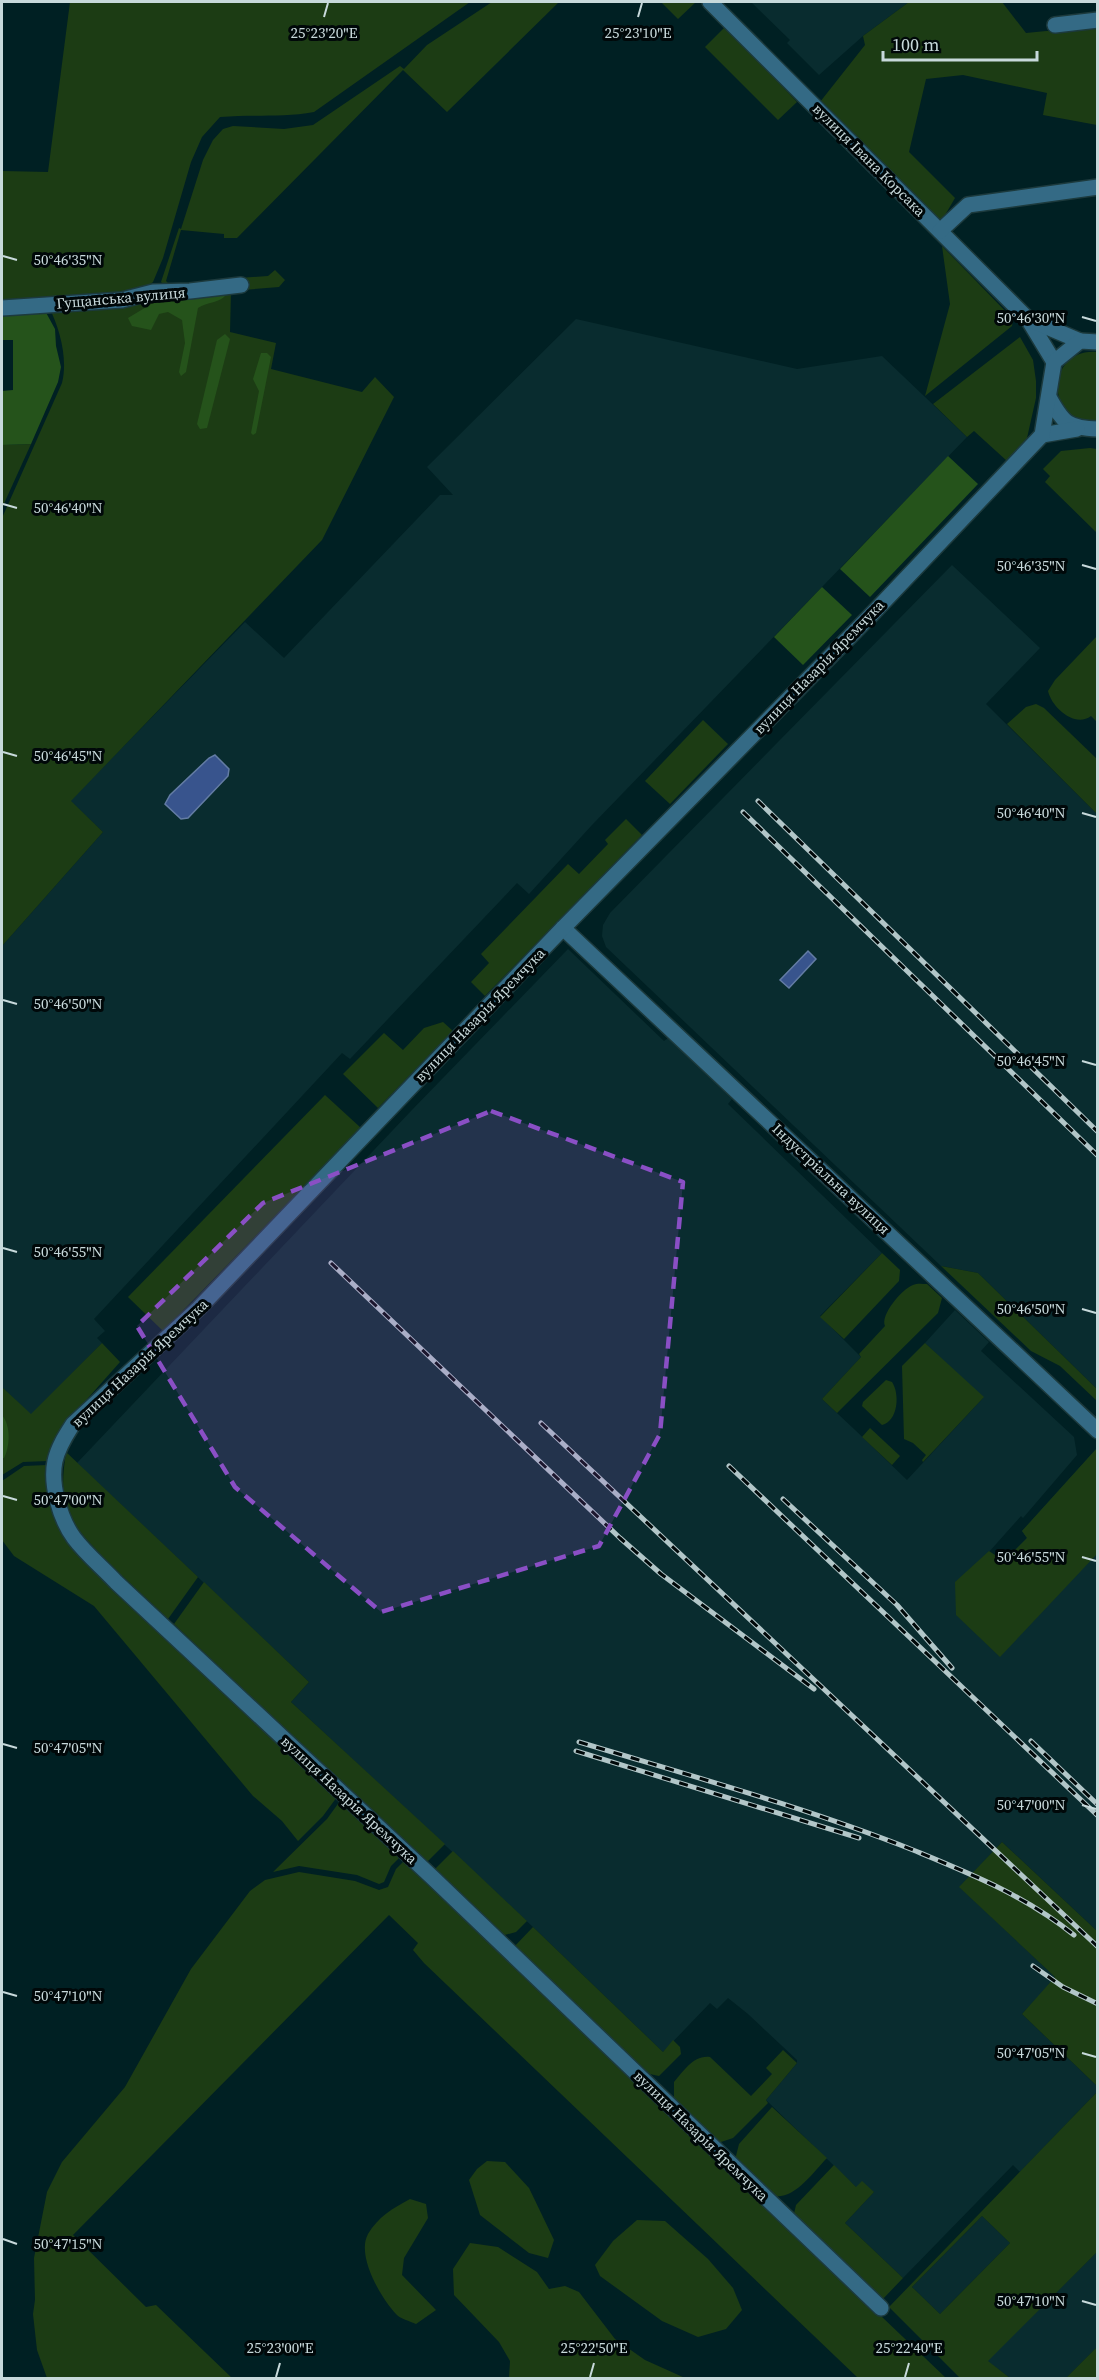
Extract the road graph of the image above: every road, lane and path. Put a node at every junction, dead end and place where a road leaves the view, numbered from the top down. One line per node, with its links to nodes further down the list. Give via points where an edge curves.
1 (710, 2): 5 (street, вулиця Івана Корсака)
2 (1098, 20): 3 (street)
3 (1055, 25)
4 (1098, 187): 5 (street, via 968,205)
5 (940, 231): 8 (street, вулиця Івана Корсака)
6 (241, 285): 7 (street, Гущанська вулиця, via 153,292 122,300)
7 (2, 308)
8 (1028, 319): 9 (street, вулиця Івана Корсака); 11 (street, вулиця Івана Корсака)
9 (1080, 341): 10 (street, вулиця Івана Корсака); 11 (street)
10 (1098, 342)
11 (1054, 362): 12 (street)
12 (1049, 397): 13 (street, via 1060,416); 15 (street)
13 (1077, 429): 14 (street); 15 (street)
14 (1098, 429)
15 (1042, 435): 16 (street, вулиця Назарія Яремчука)
16 (563, 928): 17 (street, Індустріальна вулиця); 18 (street, вулиця Назарія Яремчука, via 199,1308 73,1424 54,1462 54,1481 63,1520 74,1538 116,1582 433,1878)
17 (1098, 1431)
18 (881, 2308)

